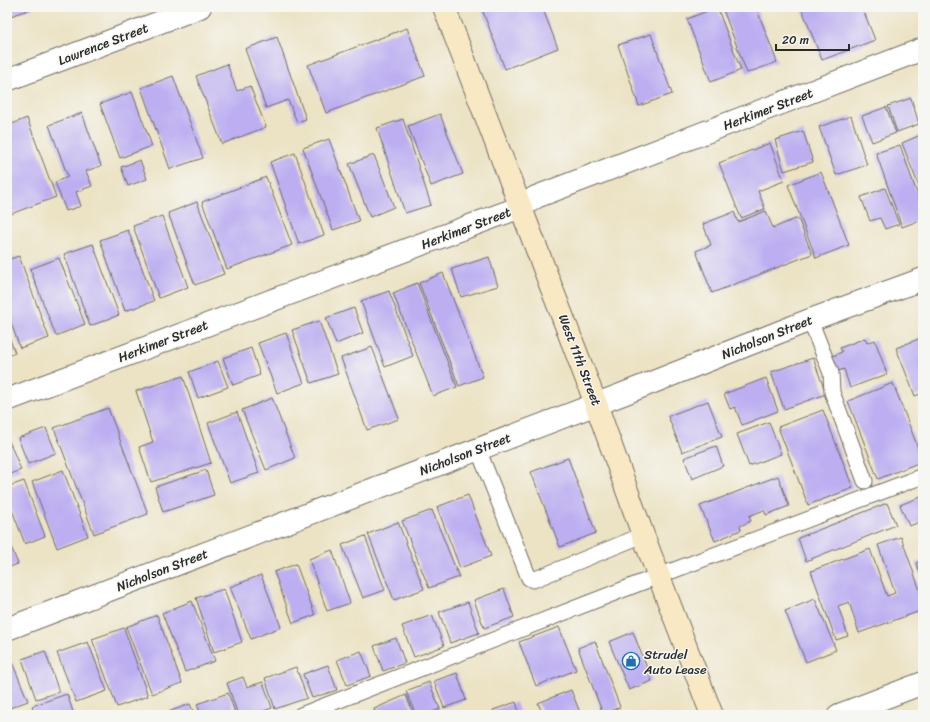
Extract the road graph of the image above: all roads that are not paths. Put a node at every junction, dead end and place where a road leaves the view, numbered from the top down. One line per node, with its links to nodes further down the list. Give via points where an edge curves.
1 (200, 7): 4 (street, Lawrence Street)
2 (444, 7): 5 (main road, West 11th Street)
3 (923, 49): 5 (street, Herkimer Street, via 536,198)
4 (7, 80)
5 (521, 207): 8 (street, Herkimer Street); 9 (main road, West 11th Street)
6 (923, 279): 7 (street, Nicholson Street)
7 (810, 320): 9 (street, Nicholson Street); 12 (lane, via 831,373 832,392)
8 (7, 400)
9 (596, 404): 10 (street, Nicholson Street); 13 (main road, West 11th Street)
10 (478, 449): 13 (lane, via 529,578 533,580); 15 (street, Nicholson Street)
11 (923, 476): 14 (lane)
12 (865, 481)
13 (643, 535): 14 (main road, West 11th Street)
14 (659, 576): 17 (lane); 18 (main road, West 11th Street)
15 (7, 629)
16 (923, 683): 19 (street)
17 (301, 715)
18 (712, 715)
19 (839, 715)

